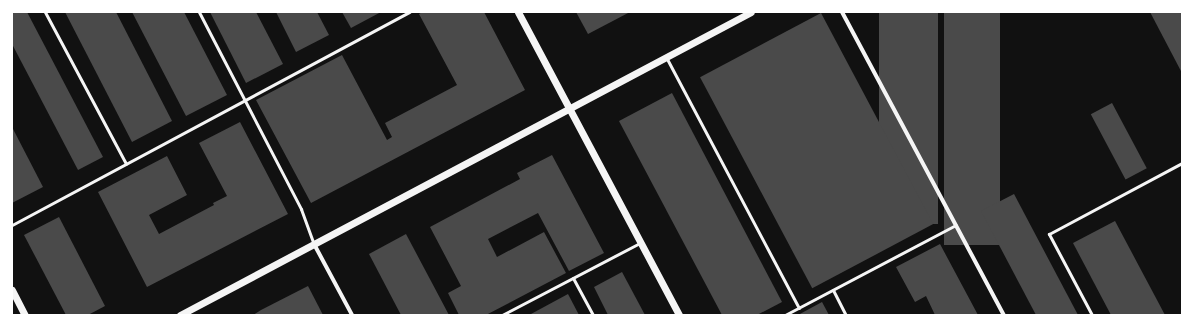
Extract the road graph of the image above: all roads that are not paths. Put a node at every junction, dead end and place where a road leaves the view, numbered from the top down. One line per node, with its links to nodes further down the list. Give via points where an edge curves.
1 (45, 12): 10 (lane)
2 (199, 12): 8 (lane)
3 (410, 12): 8 (lane)
4 (518, 12): 9 (street)
5 (752, 12): 7 (street)
6 (842, 12): 13 (street)
7 (666, 57): 9 (street); 19 (lane)
8 (245, 100): 10 (lane); 15 (lane, via 301,209)
9 (570, 108): 14 (street); 15 (street)
10 (126, 164): 12 (lane)
11 (1182, 164): 31 (lane, via 1049,234)
12 (12, 225)
13 (956, 225): 18 (lane); 30 (street)
14 (640, 243): 16 (lane); 27 (street)
15 (314, 244): 22 (street); 23 (street)
16 (573, 278): 20 (lane); 26 (lane)
17 (12, 290): 21 (street)
18 (833, 290): 19 (lane); 29 (lane)
19 (799, 308): 28 (lane)
20 (511, 311): 24 (lane); 25 (lane)
21 (25, 315)
22 (180, 315)
23 (352, 315)
24 (502, 315)
25 (513, 315)
26 (593, 315)
27 (679, 315)
28 (785, 315)
29 (846, 315)
30 (1004, 315)
31 (1092, 315)

